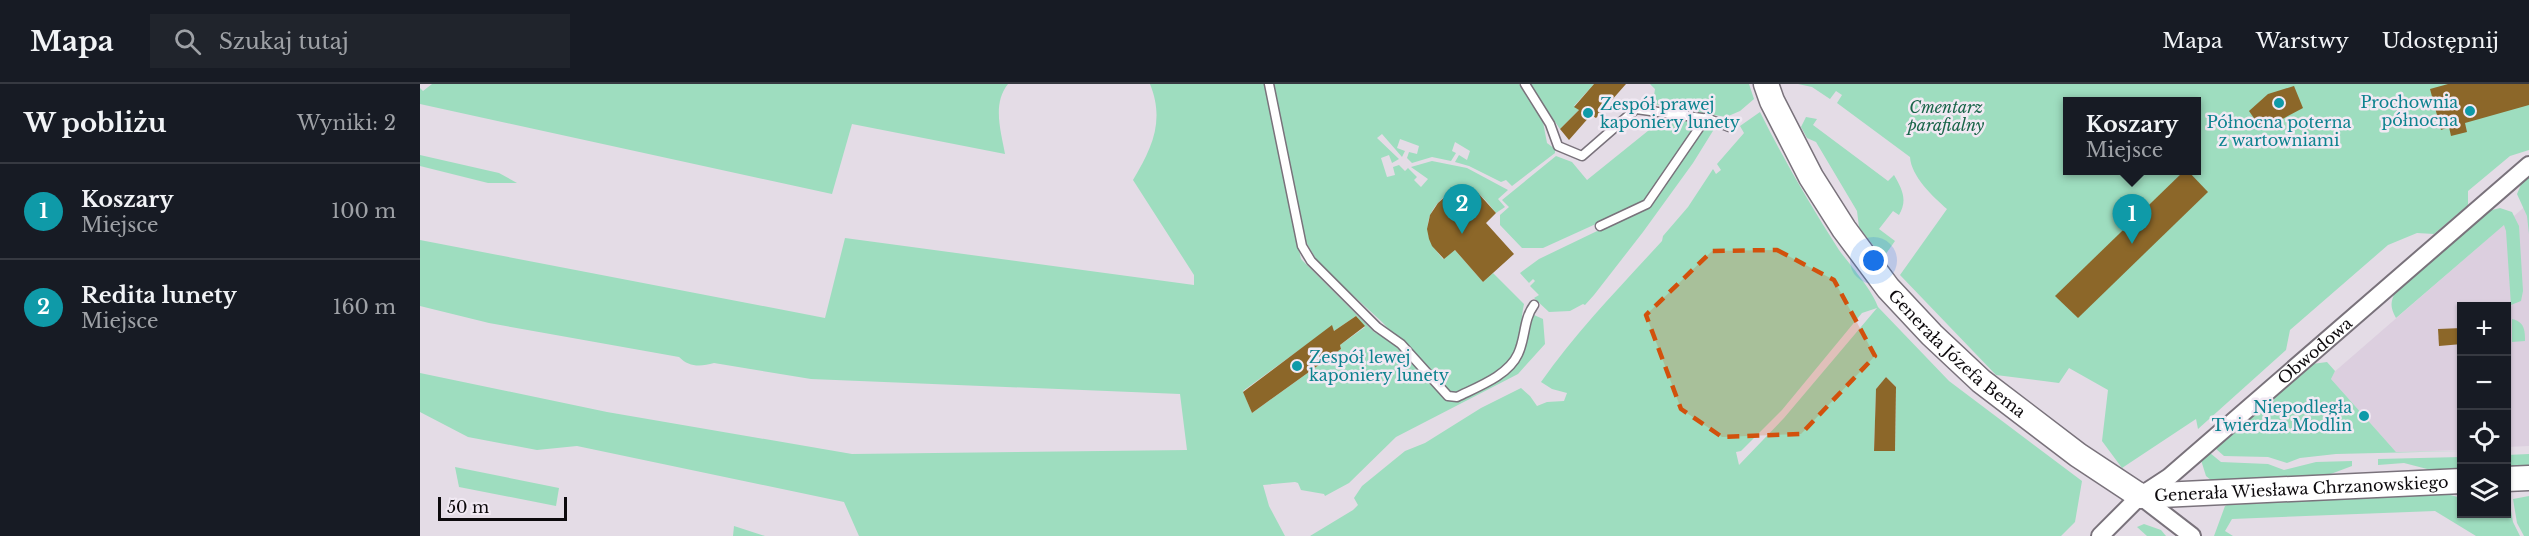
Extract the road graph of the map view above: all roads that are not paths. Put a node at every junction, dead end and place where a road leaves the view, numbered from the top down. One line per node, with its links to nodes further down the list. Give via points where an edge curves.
1 (1269, 84): 8 (lane, via 1302,246 1311,261 1377,327 1401,344 1448,396 1457,398 1508,368 1518,355 1526,315)
2 (1525, 84): 4 (lane, via 1550,124 1558,146 1582,156 1636,109)
3 (1766, 84): 12 (street, Generała Józefa Bema, via 1811,177 1888,288 1981,381 2078,455)
4 (1706, 118): 5 (lane); 7 (lane, via 1647,204)
5 (1729, 127)
6 (2529, 165): 12 (street, Obwodowa, via 2169,477)
7 (1600, 226)
8 (1534, 305)
9 (2529, 478): 10 (street)
10 (2511, 479)
11 (2457, 481): 12 (street, Generała Wiesława Chrzanowskiego)
12 (2140, 496): 13 (street, Obwodowa); 14 (street, Generała Józefa Bema)
13 (2100, 536)
14 (2192, 536)

